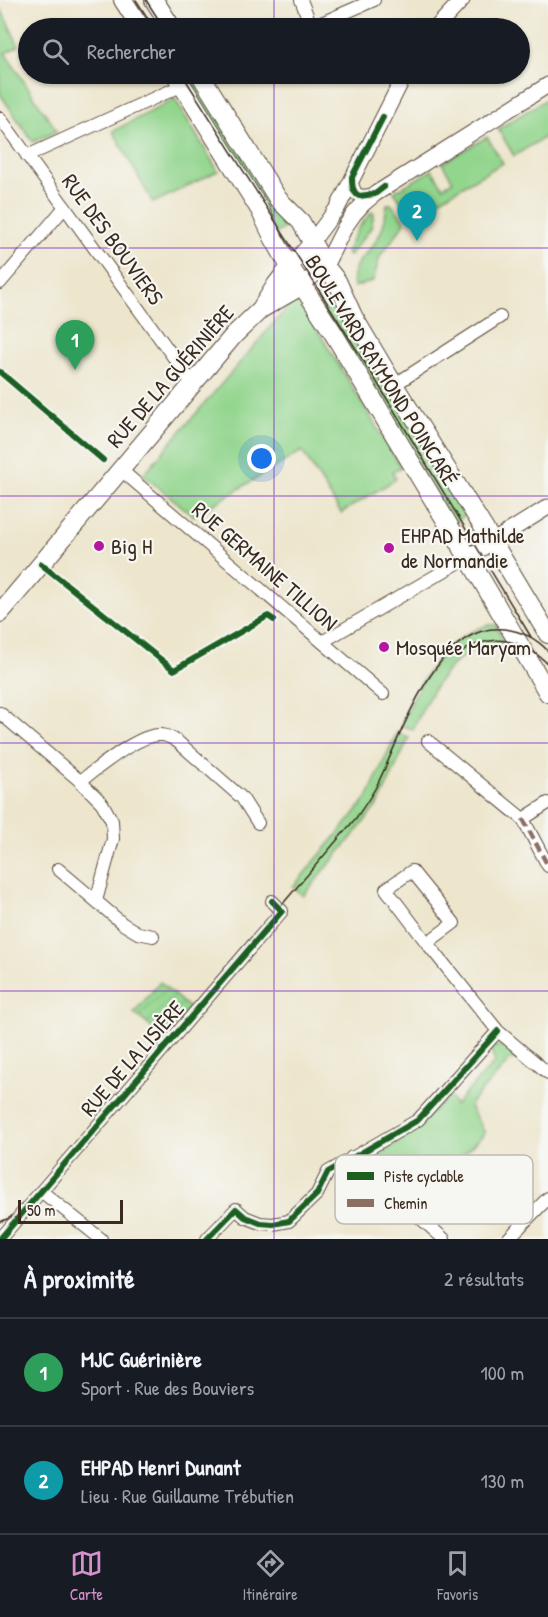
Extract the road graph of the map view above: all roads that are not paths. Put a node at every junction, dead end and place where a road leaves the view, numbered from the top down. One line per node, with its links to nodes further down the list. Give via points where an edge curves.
1 (123, 0): 6 (main road)
2 (154, 0): 7 (main road)
3 (301, 0): 8 (street)
4 (374, 0): 9 (street)
5 (462, 0): 10 (street)
6 (135, 18)
7 (166, 18)
8 (307, 18)
9 (334, 18)
10 (445, 18)
11 (169, 84): 17 (street)
12 (182, 84): 23 (main road, BOULEVARD RAYMOND POINCARÉ, via 260,210)
13 (211, 84): 21 (main road, BOULEVARD RAYMOND POINCARÉ, via 278,199 301,222)
14 (400, 84): 18 (street)
15 (548, 85): 19 (street)
16 (0, 118): 17 (street, RUE DES BOUVIERS)
17 (27, 156): 20 (street, RUE DES BOUVIERS)
18 (352, 177): 19 (street, via 356,194); 21 (street, via 338,207)
19 (375, 194): 22 (street, via 354,214)
20 (65, 207): 24 (street); 28 (street, RUE DES BOUVIERS)
21 (311, 243): 22 (main road, BOULEVARD RAYMOND POINCARÉ); 23 (street)
22 (325, 266): 25 (street); 29 (main road, BOULEVARD RAYMOND POINCARÉ)
23 (290, 267): 25 (main road, BOULEVARD RAYMOND POINCARÉ); 26 (main road, RUE DE LA GUÉRINIÈRE)
24 (0, 283)
25 (301, 286): 26 (main road, RUE DE LA GUÉRINIÈRE); 33 (main road, BOULEVARD RAYMOND POINCARÉ)
26 (261, 309): 28 (main road, RUE DE LA GUÉRINIÈRE)
27 (500, 317): 29 (street)
28 (193, 384): 30 (main road, RUE DE LA GUÉRINIÈRE)
29 (394, 385): 32 (main road, BOULEVARD RAYMOND POINCARÉ)
30 (121, 470): 34 (main road, RUE DE LA GUÉRINIÈRE); 36 (street, RUE GERMAINE TILLION)
31 (548, 507): 32 (street)
32 (492, 541): 33 (street); 35 (main road, BOULEVARD RAYMOND POINCARÉ)
33 (468, 557): 36 (street); 37 (main road, BOULEVARD RAYMOND POINCARÉ)
34 (0, 613)
35 (548, 634)
36 (322, 642): 38 (street, RUE GERMAINE TILLION)
37 (548, 693)
38 (383, 694)
39 (0, 713): 41 (street)
40 (428, 741): 43 (street)
41 (80, 781): 44 (street, via 149,736 170,737 242,798); 47 (street, via 102,803 112,821 113,839)
42 (548, 803): 43 (street)
43 (523, 819): 45 (street)
44 (258, 823)
45 (548, 866)
46 (58, 869): 47 (street)
47 (96, 901): 49 (street, via 123,924)
48 (272, 901): 55 (street, RUE DE LA LISIÈRE, via 282,911)
49 (153, 936)
50 (427, 943): 50 (street, via 454,923 412,871 386,889); 51 (street)
51 (498, 1031): 52 (street); 53 (street, via 418,1120)
52 (548, 1073)
53 (356, 1155)
54 (335, 1168): 62 (street, via 328,1172 317,1194 289,1221 260,1223 236,1209)
55 (41, 1191): 60 (street, RUE DE LA LISIÈRE); 61 (street)
56 (548, 1198): 57 (street)
57 (533, 1213)
58 (427, 1224): 63 (street)
59 (523, 1224): 64 (street)
60 (0, 1239)
61 (101, 1239)
62 (207, 1239)
63 (444, 1239)
64 (508, 1239)

